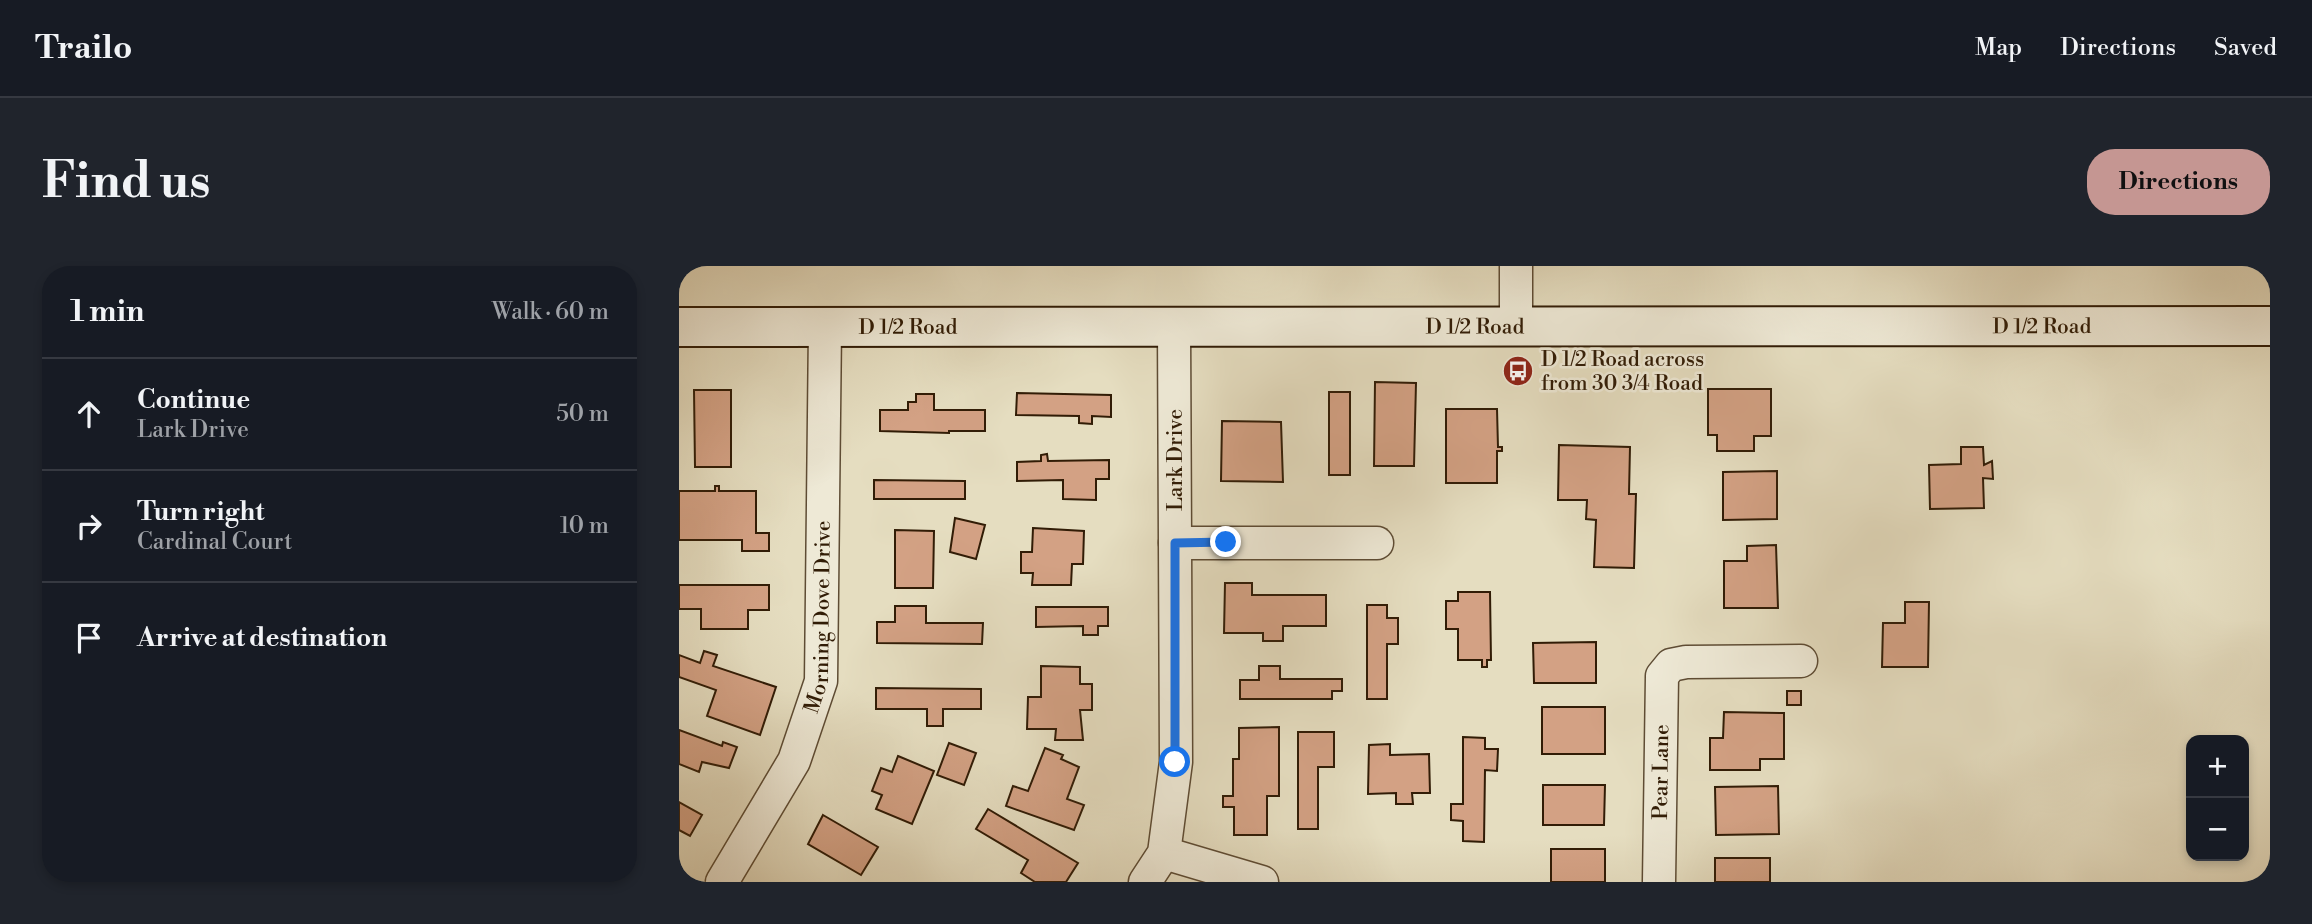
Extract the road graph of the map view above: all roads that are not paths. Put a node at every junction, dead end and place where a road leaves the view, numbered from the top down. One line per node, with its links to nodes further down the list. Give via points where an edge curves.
1 (1516, 266): 2 (street)
2 (1516, 326): 3 (main road, D 1/2 Road); 6 (main road, D 1/2 Road)
3 (2270, 326)
4 (679, 327): 5 (main road, D 1/2 Road)
5 (825, 327): 6 (main road, D 1/2 Road); 11 (street, Morning Dove Drive, via 821,681 794,761)
6 (1174, 327): 7 (street, Lark Drive)
7 (1175, 543): 8 (street); 10 (street, Lark Drive, via 1175,762)
8 (1377, 543)
9 (1801, 661): 14 (street, Pear Lane, via 1703,661 1671,666 1662,676)
10 (1164, 853): 12 (street, Lark Drive); 13 (street)
11 (722, 882)
12 (1145, 882)
13 (1262, 882)
14 (1659, 882)

